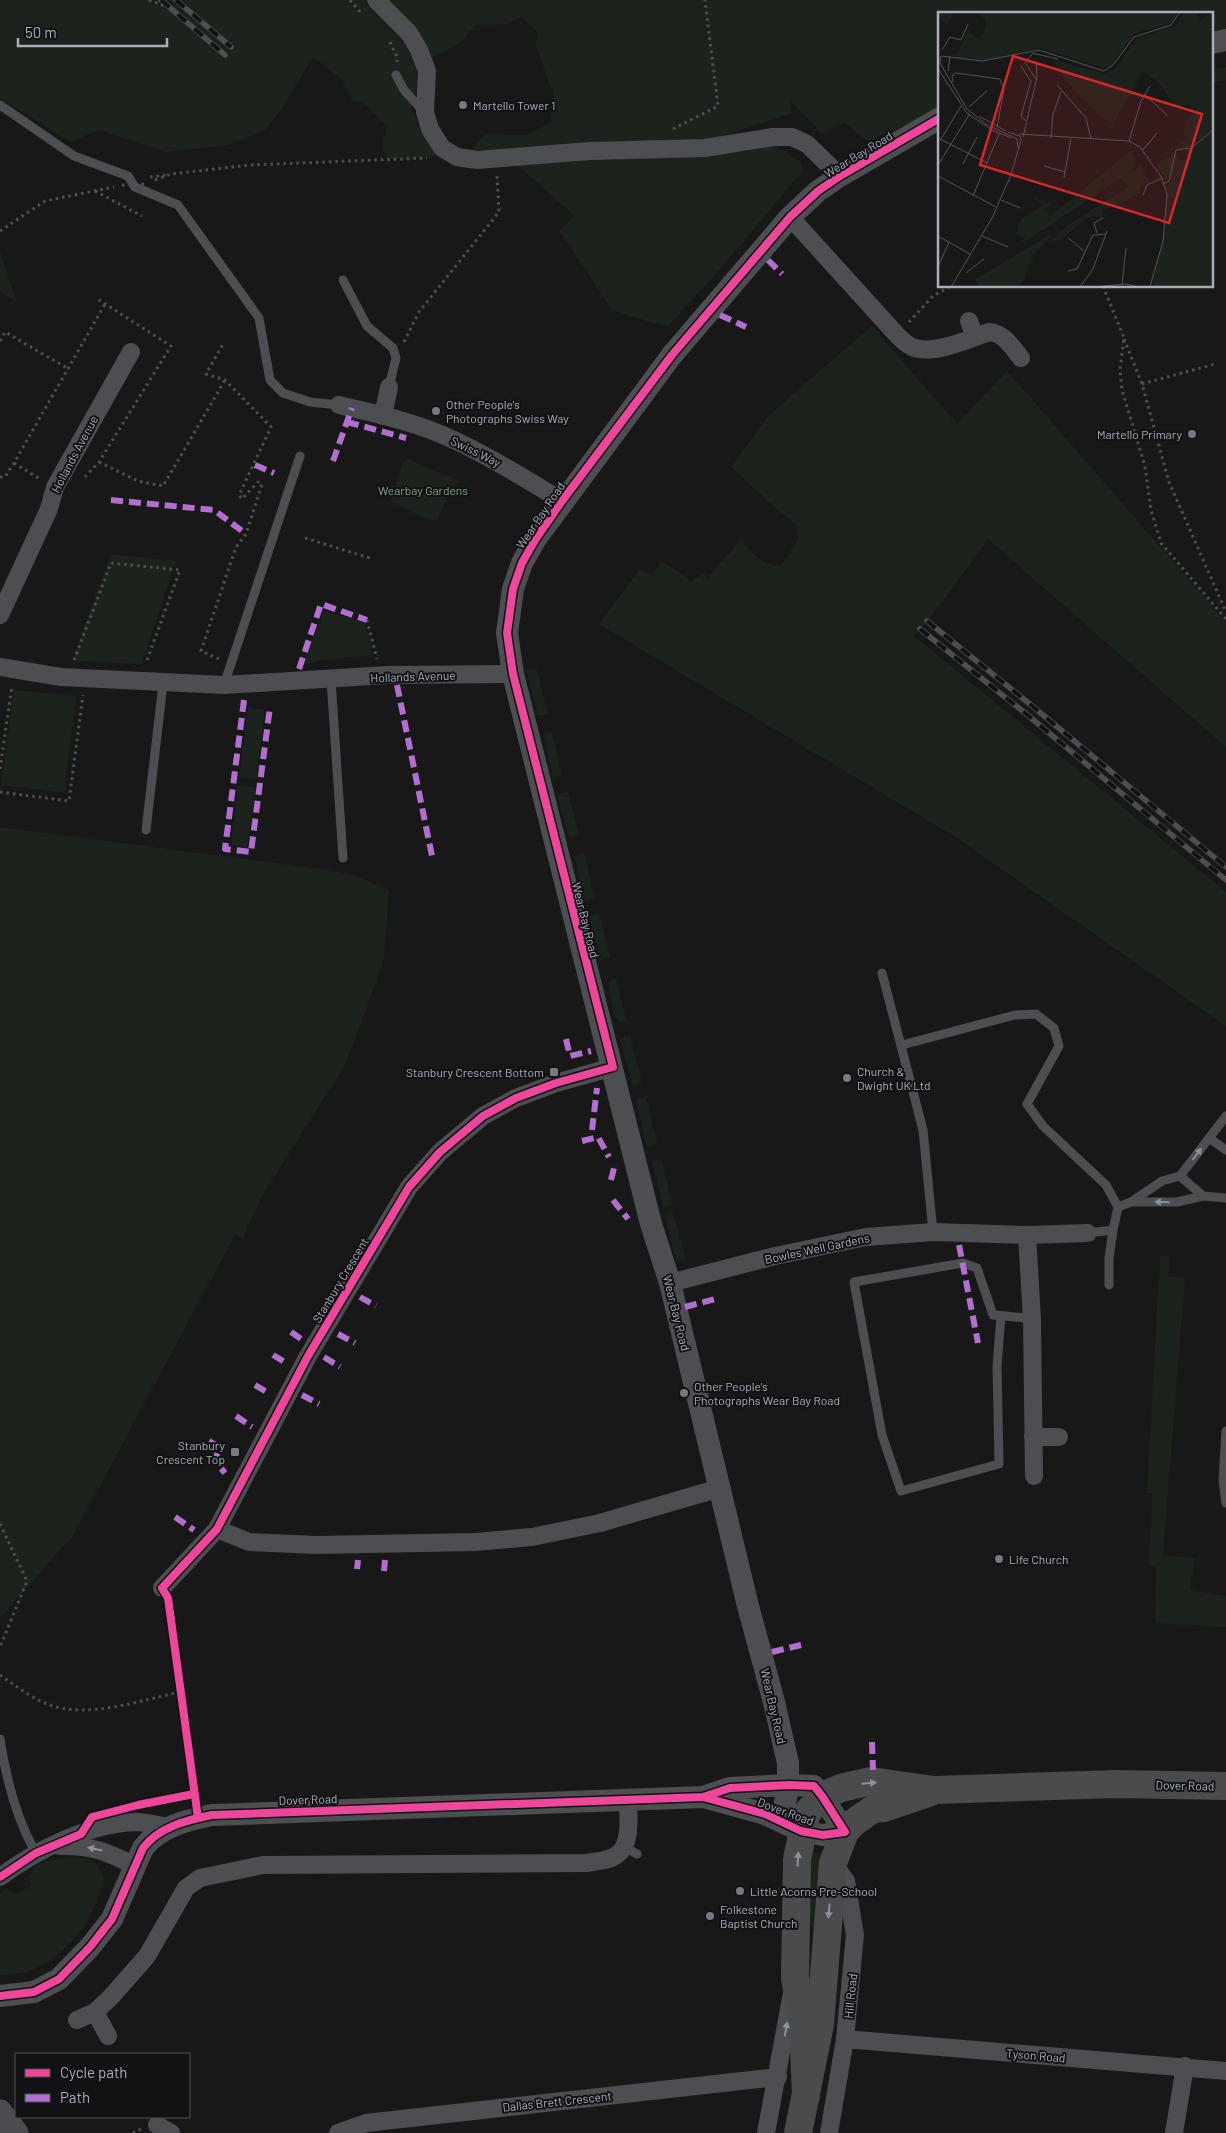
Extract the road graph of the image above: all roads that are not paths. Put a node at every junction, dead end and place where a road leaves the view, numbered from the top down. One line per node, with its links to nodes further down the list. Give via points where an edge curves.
1 (376, 0): 4 (street, via 408,33 419,50 427,72)
2 (396, 75): 4 (lane, via 404,90)
3 (0, 105): 12 (lane, via 74,156 128,176 135,187 178,206 259,318 270,380 283,394 310,402)
4 (425, 112): 6 (street, via 430,129 442,148 457,157 476,160 590,151 705,148 792,137 807,144)
5 (938, 119): 6 (street, Wear Bay Road)
6 (840, 176): 7 (street, Wear Bay Road)
7 (790, 217): 10 (street, via 896,335 911,347 940,348 972,329 997,333); 15 (street, Wear Bay Road, via 672,354)
8 (342, 280): 11 (lane, via 367,326 393,348 396,358)
9 (131, 352): 16 (street, Hollands Avenue, via 55,487 49,509)
10 (1021, 358)
11 (389, 387): 13 (street)
12 (338, 405): 13 (street, Swiss Way)
13 (382, 416): 15 (street, Swiss Way, via 455,440)
14 (300, 456): 21 (lane)
15 (562, 501): 18 (street, Wear Bay Road, via 535,540 513,589 507,633)
16 (0, 615)
17 (0, 667): 20 (street, Hollands Avenue, via 61,677)
18 (513, 674): 19 (street, Hollands Avenue, via 387,675); 26 (street, Wear Bay Road)
19 (331, 680): 21 (street, Hollands Avenue); 23 (lane)
20 (162, 684): 21 (street, Hollands Avenue); 22 (lane)
21 (224, 686)
22 (146, 830)
23 (343, 858)
24 (882, 973): 25 (lane)
25 (902, 1045): 34 (lane, via 1015,1015 1036,1014 1054,1028 1059,1046 1027,1104 1043,1126 1106,1185); 36 (lane, via 923,1130)
26 (613, 1067): 39 (street, Wear Bay Road, via 651,1224); 49 (street, Stanbury Crescent, via 516,1098 483,1116 440,1152 409,1187 308,1356)
27 (1226, 1116): 28 (lane)
28 (1209, 1138): 29 (lane); 30 (lane, one-way to 28)
29 (1226, 1150)
30 (1180, 1176): 31 (lane); 33 (lane, via 1162,1181)
31 (1204, 1196): 32 (lane); 33 (lane, one-way to 33, via 1177,1202)
32 (1226, 1198)
33 (1131, 1202): 34 (lane)
34 (1118, 1207): 35 (lane)
35 (1113, 1230): 37 (lane); 40 (lane)
36 (933, 1232): 38 (street, Bowles Well Gardens); 39 (street, Bowles Well Gardens, via 866,1237 776,1256)
37 (1088, 1233): 38 (street, Bowles Well Gardens)
38 (1027, 1235): 42 (street)
39 (670, 1284): 47 (street, Wear Bay Road)
40 (1110, 1286)
41 (1001, 1316): 41 (lane, via 992,1315 977,1268 963,1263 854,1282 882,1436 901,1491 999,1464 997,1366); 42 (lane)
42 (1032, 1320): 44 (street)
43 (1226, 1431): 48 (lane)
44 (1033, 1437): 45 (street); 46 (street)
45 (1059, 1438)
46 (1034, 1476)
47 (720, 1488): 49 (street, via 600,1523 532,1537 461,1543 316,1545 249,1542); 52 (street, Wear Bay Road, via 774,1702 788,1763)
48 (1225, 1503)
49 (217, 1529): 50 (street, Stanbury Crescent)
50 (162, 1588)
51 (0, 1739): 61 (lane, via 3,1760 28,1840)
52 (789, 1785): 55 (street, Dover Road, via 814,1786); 56 (street, Dover Road, via 730,1788); 58 (street, Wear Bay Road)
53 (1226, 1786): 54 (main road, Dover Road, via 1116,1784)
54 (934, 1790): 55 (main road, one-way to 54, via 871,1781); 60 (main road, via 873,1809)
55 (822, 1796): 58 (main road); 60 (street, Dover Road)
56 (703, 1797): 57 (street, Dover Road); 58 (street, Dover Road)
57 (628, 1800): 59 (street, Dover Road, via 220,1814); 67 (street, via 630,1850 587,1863 263,1865 200,1878 186,1888 147,1956)
58 (791, 1825): 60 (street, Dover Road, via 823,1835); 65 (main road, one-way to 58, via 797,1860)
59 (170, 1827): 61 (street, Dover Road, via 136,1822 114,1825 81,1834); 63 (street, Dover Road, via 150,1839)
60 (845, 1832): 62 (main road)
61 (44, 1850): 63 (street, one-way to 61, via 93,1848 78,1846); 64 (street, Dover Road)
62 (833, 1863): 70 (street, Hill Road, via 846,1881 856,1936); 74 (main road, one-way to 74, via 820,2024)
63 (135, 1866): 66 (street, Dover Road, via 112,1919 58,1979 34,1992)
64 (6, 1878)
65 (795, 1978): 73 (street, one-way to 65); 74 (main road, via 803,2022)
66 (0, 1996)
67 (95, 2012): 68 (street); 69 (street)
68 (77, 2020)
69 (108, 2036)
70 (845, 2039): 71 (street, Tyson Road); 80 (street, Hill Road)
71 (1185, 2066): 72 (street, Tyson Road); 81 (street)
72 (1226, 2071)
73 (778, 2077): 77 (street, Dallas Brett Crescent, via 366,2123); 78 (street)
74 (806, 2096): 79 (main road)
75 (0, 2112): 76 (main road)
76 (16, 2133)
77 (338, 2133)
78 (766, 2133)
79 (798, 2133)
80 (828, 2133)
81 (1174, 2133)

